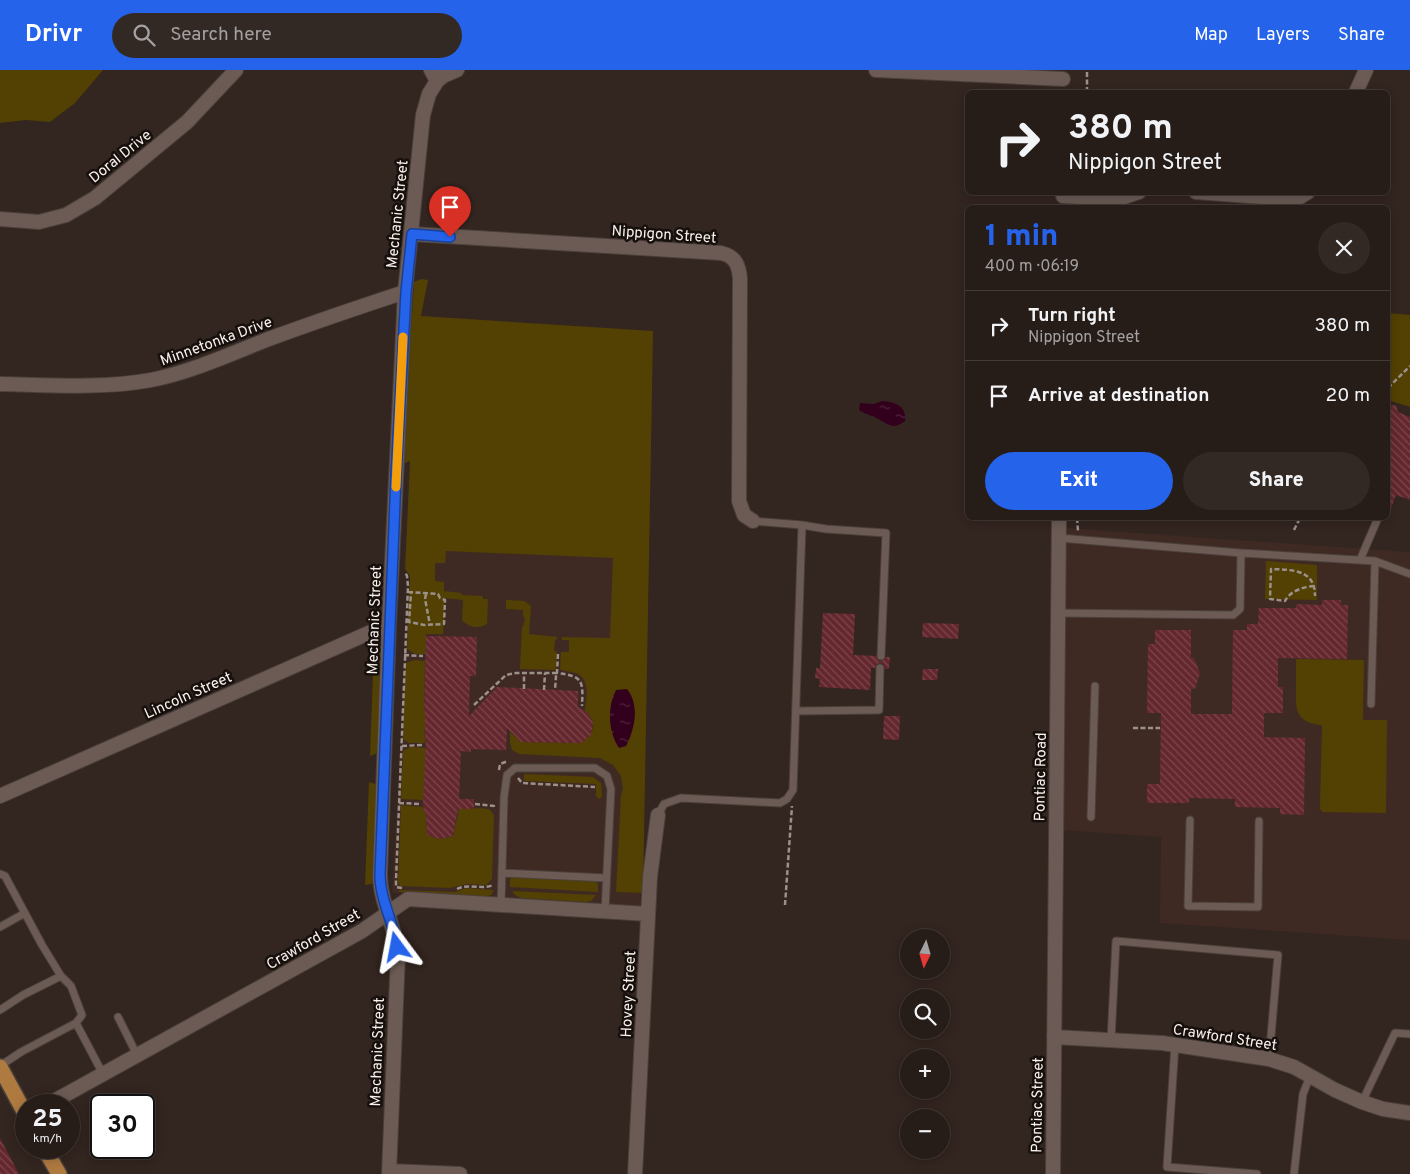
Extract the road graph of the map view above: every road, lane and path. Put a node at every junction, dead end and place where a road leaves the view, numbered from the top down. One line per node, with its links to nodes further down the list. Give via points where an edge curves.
1 (236, 70): 14 (street, Doral Drive, via 187,122 95,198 66,215 39,222)
2 (456, 70): 6 (street, via 444,76)
3 (876, 70): 7 (street)
4 (1087, 70): 8 (path)
5 (1366, 70): 9 (street)
6 (434, 75): 15 (street, Mechanic Street, via 423,115)
7 (1063, 80)
8 (1087, 90)
9 (1357, 90)
10 (1130, 195): 13 (street, via 1118,199)
11 (1235, 195): 12 (street, via 1288,199)
12 (1303, 195)
13 (1062, 199)
14 (0, 219)
15 (412, 234): 16 (street, Mechanic Street); 23 (street, Nippigon Street, via 721,253 734,259 740,278 739,501 744,515)
16 (406, 292): 18 (street, Minnetonka Drive, via 160,378 98,386); 37 (street, Mechanic Street)
17 (1410, 366): 19 (path)
18 (0, 384)
19 (1390, 386)
20 (1059, 520): 26 (street, Pontiac Road)
21 (1299, 520): 25 (path)
22 (1377, 520): 28 (lane)
23 (753, 521): 24 (lane)
24 (802, 524): 42 (lane, via 886,533); 54 (lane)
25 (1294, 530)
26 (1059, 538): 27 (lane); 36 (street, Pontiac Road)
27 (1241, 554): 28 (lane); 36 (lane, via 1240,609 1233,615)
28 (1360, 560): 29 (lane)
29 (1375, 561): 31 (lane); 51 (lane)
30 (404, 570): 33 (path)
31 (1410, 574)
32 (1314, 586): 32 (path, via 1302,573 1271,569 1270,600 1285,601 1294,591); 35 (path)
33 (409, 592): 34 (path); 38 (path, via 409,622); 40 (path)
34 (426, 594): 38 (path); 38 (path, via 438,594 445,600 444,624)
35 (1315, 596)
36 (1058, 613): 87 (street, Pontiac Road)
37 (390, 624): 62 (street, Lincoln Street); 79 (street, Mechanic Street, via 380,875)
38 (430, 625)
39 (558, 654): 46 (path)
40 (404, 655): 41 (path); 58 (path)
41 (423, 656)
42 (881, 656)
43 (880, 668): 54 (lane, via 879,710)
44 (524, 673): 45 (path); 48 (path); 52 (path, via 506,674)
45 (545, 673): 46 (path); 49 (path)
46 (558, 673): 50 (path); 53 (path, via 579,678 583,686)
47 (1095, 686): 66 (lane)
48 (524, 689)
49 (544, 690)
50 (555, 690)
51 (1371, 704)
52 (474, 705)
53 (582, 706)
54 (796, 711): 61 (lane)
55 (1133, 728): 56 (path)
56 (1160, 728)
57 (422, 745): 58 (path)
58 (402, 746): 63 (path)
59 (518, 778): 60 (path, via 522,783)
60 (595, 786)
61 (793, 790): 65 (lane, via 780,803 680,798 664,804); 76 (path)
62 (0, 796)
63 (399, 803): 64 (path); 73 (path, via 396,886)
64 (420, 804)
65 (658, 815): 80 (street, Hovey Street)
66 (1092, 817)
67 (1190, 820): 68 (lane, via 1188,906 1258,907)
68 (1259, 821)
69 (502, 873): 71 (lane); 71 (lane, via 507,775 515,768 595,768 607,776 611,789); 75 (lane)
70 (0, 874): 78 (lane, via 5,876)
71 (606, 878): 77 (lane)
72 (492, 887): 74 (path, via 466,886)
73 (409, 888)
74 (455, 890)
75 (501, 905): 77 (street, Crawford Street); 79 (street, Crawford Street, via 408,899)
76 (785, 905)
77 (605, 911): 80 (street, Crawford Street)
78 (25, 913): 81 (lane); 82 (lane)
79 (388, 913): 90 (street, Crawford Street, via 362,931); 100 (street, Mechanic Street, via 398,954)
80 (648, 914): 103 (street, Hovey Street)
81 (0, 927)
82 (61, 976): 83 (lane); 85 (lane, via 71,986 82,1015)
83 (0, 1010)
84 (118, 1017): 90 (lane)
85 (76, 1023): 92 (lane, via 21,1052); 93 (lane)
86 (1410, 1034): 97 (lane, via 1395,1033)
87 (1054, 1037): 88 (street, Crawford Street); 104 (street, Pontiac Street)
88 (1111, 1040): 89 (street, Crawford Street); 91 (lane, via 1116,941 1278,955)
89 (1175, 1045): 91 (street, Crawford Street); 105 (lane, via 1167,1167)
90 (137, 1055): 93 (street, Crawford Street)
91 (1269, 1059): 94 (street, Crawford Street, via 1289,1064)
92 (1, 1071): 96 (main road)
93 (103, 1074): 95 (street, Crawford Street)
94 (1310, 1076): 97 (street, Crawford Street); 106 (lane, via 1303,1094)
95 (67, 1094)
96 (15, 1095)
97 (1362, 1102): 98 (street, Crawford Street)
98 (1410, 1113)
99 (50, 1159): 101 (main road)
100 (389, 1172): 102 (street)
101 (59, 1174)
102 (460, 1174)
103 (635, 1174)
104 (1053, 1174)
105 (1257, 1174)
106 (1294, 1174)

